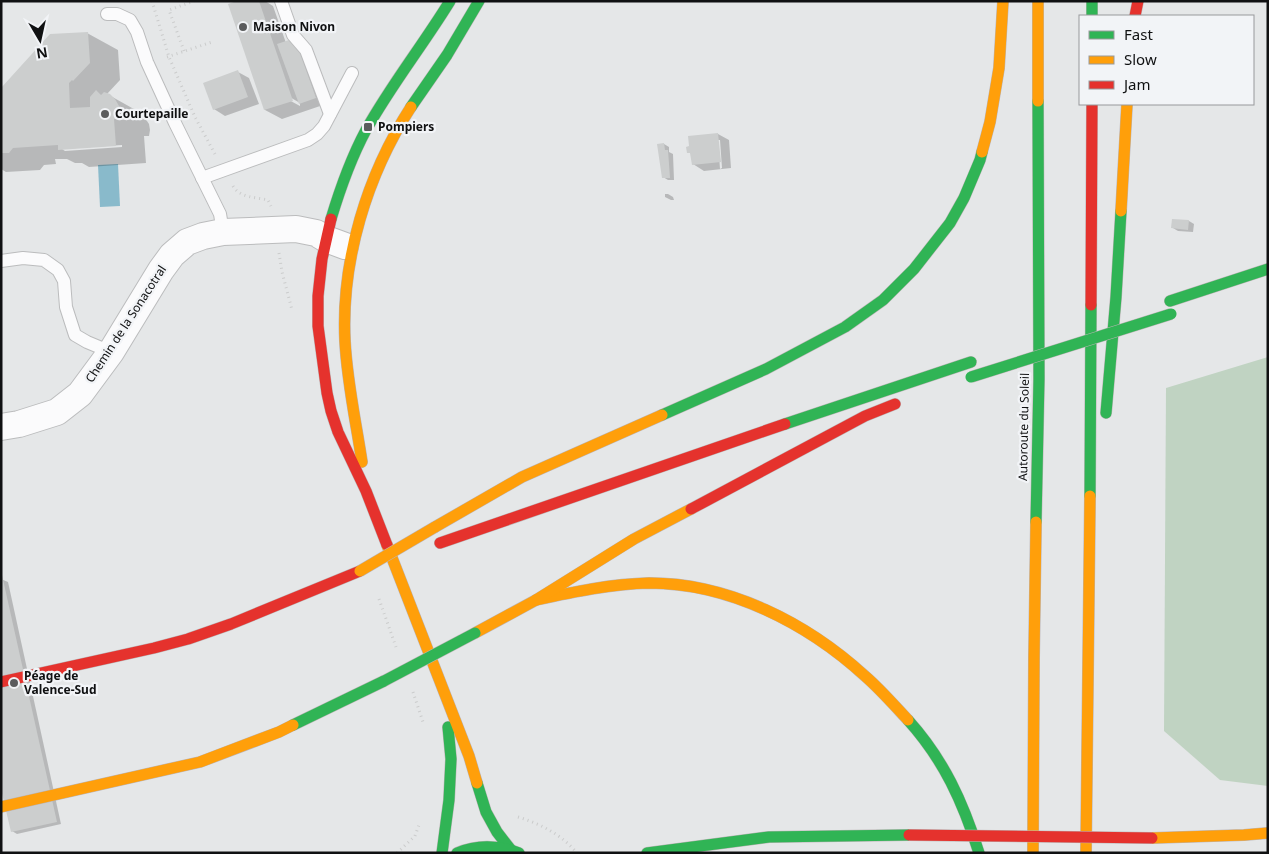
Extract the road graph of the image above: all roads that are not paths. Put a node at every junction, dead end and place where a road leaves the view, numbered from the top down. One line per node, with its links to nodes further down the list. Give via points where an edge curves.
1 (281, 1): 14 (lane, via 293,35 306,50)
2 (450, 1): 17 (main road, via 368,126 339,194)
3 (479, 1): 18 (main road, via 392,139 365,205)
4 (1003, 1): 37 (main road, bridge, via 999,68 980,160 950,223 914,269 883,300 845,327 766,369 522,477)
5 (1038, 1): 51 (main road, Autoroute du Soleil, via 1039,379)
6 (1092, 1): 9 (main road)
7 (1138, 1): 10 (main road)
8 (107, 14): 15 (lane, via 118,14 130,20 137,32 147,62)
9 (1092, 15)
10 (1135, 15)
11 (352, 73): 14 (lane)
12 (1092, 105): 39 (main road)
13 (1127, 105): 31 (main road)
14 (330, 114): 15 (lane, via 324,126 308,140)
15 (202, 178): 16 (lane, via 220,214)
16 (223, 232): 17 (street, Chemin de la Sonacotral, via 296,229 316,233); 27 (street, Chemin de la Sonacotral, via 187,242 172,255)
17 (326, 239): 18 (street, Chemin de la Sonacotral); 34 (main road, via 318,312 325,383 337,427)
18 (352, 249): 34 (main road, via 345,294 345,342)
19 (1, 261): 27 (lane, via 44,260 58,270 64,281 66,306 76,335)
20 (1268, 269): 21 (main road)
21 (1165, 302)
22 (1175, 313): 29 (main road, bridge)
23 (1123, 315): 24 (main road)
24 (1075, 330)
25 (1047, 339): 26 (main road)
26 (1028, 344)
27 (111, 352): 32 (street, Chemin de la Sonacotral, via 80,394 57,412)
28 (976, 361): 35 (main road)
29 (967, 378)
30 (902, 401): 38 (main road, via 865,416 634,539)
31 (1105, 424)
32 (1, 427)
33 (1101, 472): 39 (main road)
34 (366, 491): 41 (main road)
35 (436, 544)
36 (414, 552): 37 (main road, bridge)
37 (360, 570): 40 (main road, via 188,639)
38 (536, 600): 42 (main road, bridge, via 280,732 200,762); 50 (main road, via 619,585 669,584 720,593 791,622 855,667 925,740 954,788)
39 (1089, 619): 52 (main road)
40 (1, 682)
41 (446, 699): 45 (main road, via 469,756 486,812 497,832); 46 (main road, via 451,759)
42 (1, 807)
43 (1268, 833): 44 (main road, bridge, via 1152,838 769,837)
44 (710, 844): 48 (main road); 49 (main road)
45 (515, 851): 47 (main road, via 487,846)
46 (442, 853)
47 (457, 853)
48 (647, 853)
49 (691, 853)
50 (979, 853)
51 (1033, 853)
52 (1086, 853)

